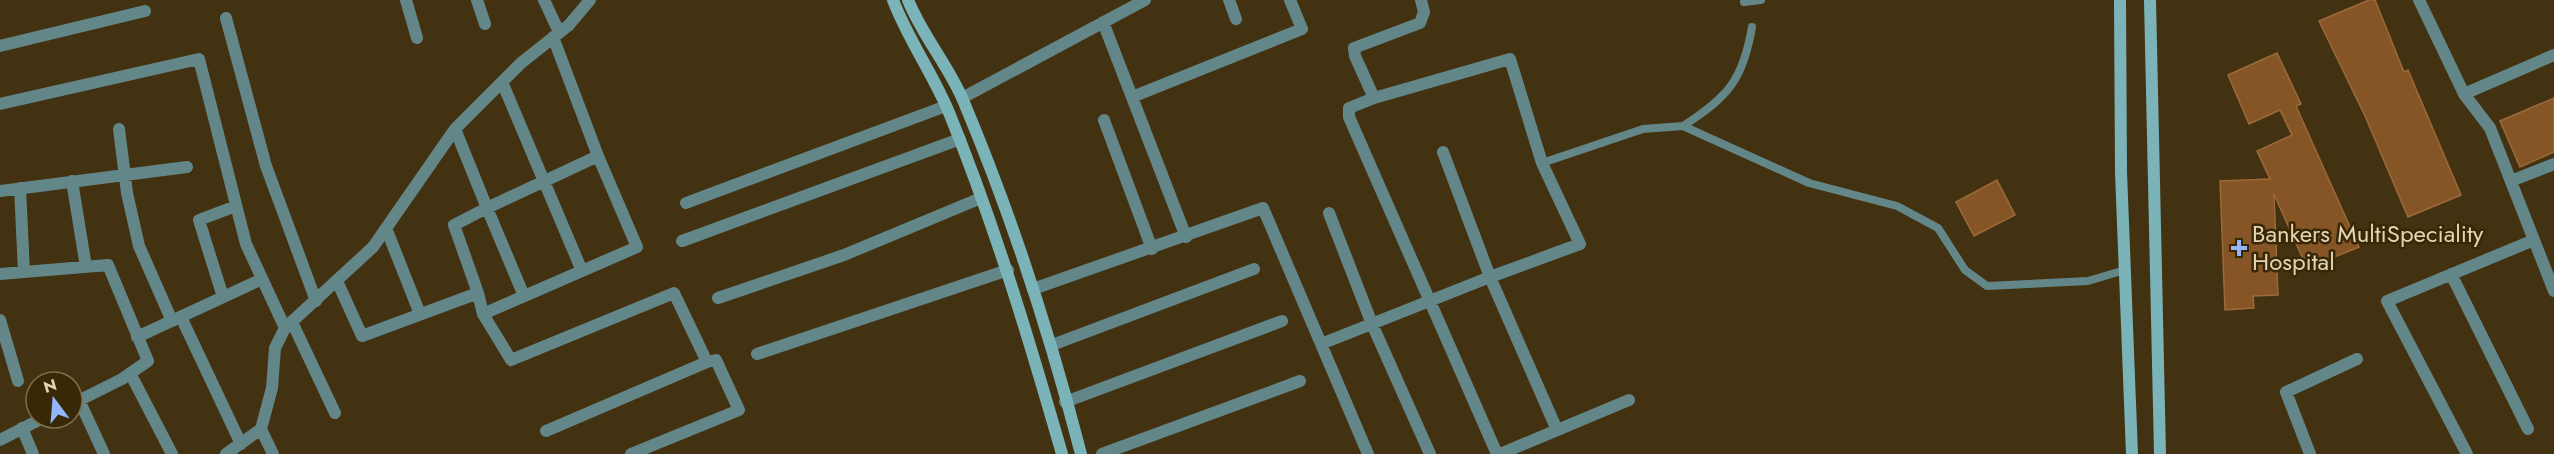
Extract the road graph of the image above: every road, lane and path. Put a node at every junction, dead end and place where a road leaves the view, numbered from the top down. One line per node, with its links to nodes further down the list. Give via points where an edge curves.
1 (406, 0): 23 (street)
2 (477, 0): 20 (street)
3 (544, 0): 22 (street)
4 (590, 0): 22 (street)
5 (893, 0): 32 (street)
6 (908, 0): 29 (street)
7 (1145, 0): 19 (street)
8 (1229, 0): 18 (street)
9 (1290, 0): 28 (street, via 1302,29)
10 (1421, 0): 30 (street, via 1424,12 1420,23 1354,48)
11 (1761, 0): 15 (lane)
12 (2120, 0): 62 (street)
13 (2150, 0): 119 (street)
14 (2419, 0): 27 (street)
15 (1744, 2)
16 (145, 10): 24 (street)
17 (226, 18): 77 (street, via 266,166)
18 (1236, 19)
19 (1103, 22): 28 (street); 29 (street)
20 (485, 24)
21 (1752, 27): 34 (lane, via 1747,58 1732,86 1711,108)
22 (556, 35): 26 (street); 39 (street)
23 (417, 38)
24 (0, 46)
25 (2554, 55): 27 (street)
26 (502, 82): 36 (street); 46 (street)
27 (2464, 94): 45 (street, via 2490,128)
28 (1132, 97): 55 (street)
29 (962, 98): 70 (street)
30 (1374, 98): 40 (street, via 1510,59); 76 (street, via 1354,105 1348,113)
31 (0, 104): 51 (street, via 199,59)
32 (946, 106): 37 (street); 50 (street)
33 (1104, 120): 58 (street)
34 (1683, 126): 40 (lane, via 1643,129); 62 (lane, via 1809,183 1897,206 1938,228 1965,270 1987,286 2088,281)
35 (119, 129): 43 (street)
36 (455, 129): 52 (street); 54 (street)
37 (960, 139): 49 (street); 57 (street)
38 (1443, 152): 67 (street)
39 (598, 156): 46 (street); 63 (street, via 637,247)
40 (1542, 163): 67 (street, via 1580,244)
41 (2554, 164): 45 (street)
42 (187, 167): 43 (street)
43 (125, 174): 44 (street); 80 (street, via 139,246)
44 (72, 181): 47 (street); 59 (street)
45 (2511, 181): 56 (street)
46 (544, 182): 52 (street); 63 (street)
47 (20, 188): 48 (street); 64 (street)
48 (0, 191)
49 (981, 198): 61 (street); 75 (street, via 844,255)
50 (686, 203)
51 (236, 206): 68 (street, via 246,244); 74 (street, via 198,220)
52 (487, 208): 72 (street, via 454,225); 73 (street)
53 (1329, 213): 83 (street)
54 (386, 228): 69 (street, via 373,247); 78 (street)
55 (1186, 237): 58 (street); 86 (street, via 1263,208)
56 (2534, 240): 66 (street); 71 (street)
57 (682, 241)
58 (1152, 249): 70 (street)
59 (86, 267): 64 (street); 85 (street, via 108,265)
60 (1254, 269): 87 (street)
61 (1008, 270): 88 (street); 112 (street)
62 (2125, 270): 118 (street)
63 (582, 271): 73 (street)
64 (24, 272): 65 (street)
65 (0, 274)
66 (2451, 274): 101 (street); 121 (street, via 2387,301)
67 (1490, 277): 76 (street); 102 (street)
68 (262, 279): 74 (street); 84 (street)
69 (337, 281): 77 (street); 78 (street, via 362,336)
70 (1033, 289): 87 (street)
71 (2554, 291)
72 (478, 293): 78 (street); 79 (street)
73 (524, 296): 79 (street)
74 (223, 297): 80 (street)
75 (718, 298)
76 (1432, 300): 83 (street); 117 (street)
77 (316, 301): 84 (street)
78 (420, 314)
79 (483, 314): 90 (street, via 511,360 674,293)
80 (176, 319): 85 (street); 105 (street)
81 (0, 320): 92 (street)
82 (1282, 321): 96 (street)
83 (1372, 324): 86 (street); 116 (street)
84 (289, 325): 97 (street); 100 (street, via 275,348 273,388)
85 (137, 337): 91 (street, via 148,361)
86 (1321, 344): 115 (street)
87 (1052, 345): 96 (street)
88 (757, 354)
89 (2357, 359): 120 (street, via 2286,392)
90 (707, 362): 103 (street); 111 (street, via 716,360 739,410)
91 (130, 373): 94 (street); 108 (street)
92 (18, 381)
93 (1300, 381): 114 (street)
94 (84, 397)
95 (1629, 400): 102 (street)
96 (1065, 402): 113 (street)
97 (335, 413)
98 (84, 418): 107 (street)
99 (22, 428): 104 (street); 106 (street)
100 (261, 429): 105 (street); 110 (street)
101 (2528, 429)
102 (1557, 430): 117 (street)
103 (546, 432)
104 (0, 440)
105 (241, 444): 109 (street)
106 (33, 454)
107 (104, 454)
108 (172, 454)
109 (226, 454)
110 (273, 454)
111 (631, 454)
112 (1062, 454)
113 (1080, 454)
114 (1102, 454)
115 (1368, 454)
116 (1430, 454)
117 (1499, 454)
118 (2132, 454)
119 (2160, 454)
120 (2310, 454)
121 (2467, 454)

